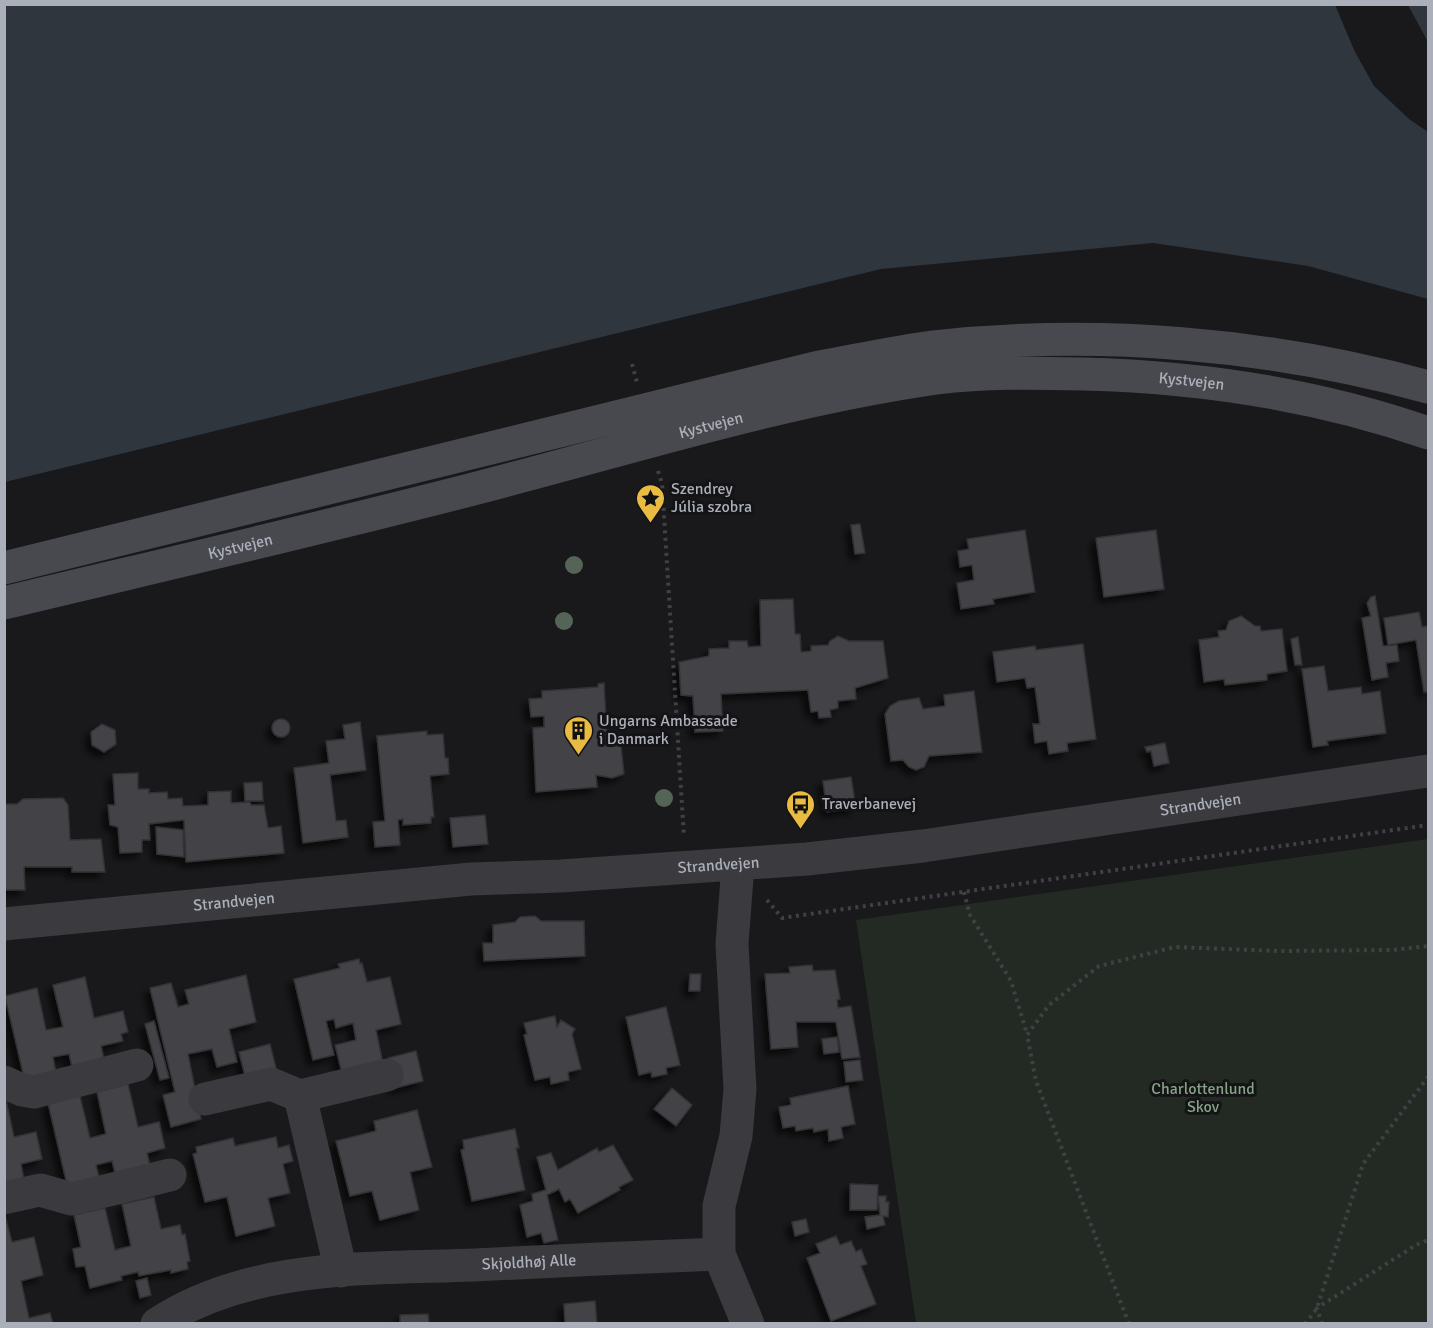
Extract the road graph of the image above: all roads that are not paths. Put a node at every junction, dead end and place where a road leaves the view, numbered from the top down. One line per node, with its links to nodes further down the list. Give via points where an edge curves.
1 (1428, 387): 2 (main road, Kystvejen, via 1252,351 1150,341 932,347 815,368)
2 (648, 427): 3 (main road, Kystvejen, via 941,378 1037,373 1179,378 1250,387); 4 (main road, Kystvejen); 5 (main road, Kystvejen, via 458,493)
3 (1428, 433)
4 (4, 568)
5 (4, 603)
6 (1428, 771): 7 (street, Strandvejen, via 923,846)
7 (738, 865): 8 (street, Strandvejen, via 471,879); 16 (street, via 732,944 740,1089 736,1136 719,1206)
8 (4, 924)
9 (137, 1065): 11 (street, via 34,1092)
10 (387, 1075): 12 (street)
11 (4, 1082)
12 (300, 1096): 13 (street, via 271,1084); 17 (street)
13 (205, 1099)
14 (170, 1175): 15 (street, via 72,1199 40,1190)
15 (4, 1198)
16 (719, 1254): 17 (street, Skjoldhøj Alle); 19 (street)
17 (341, 1271): 18 (street, Skjoldhøj Alle, via 256,1282 177,1311)
18 (157, 1323)
19 (748, 1323)

